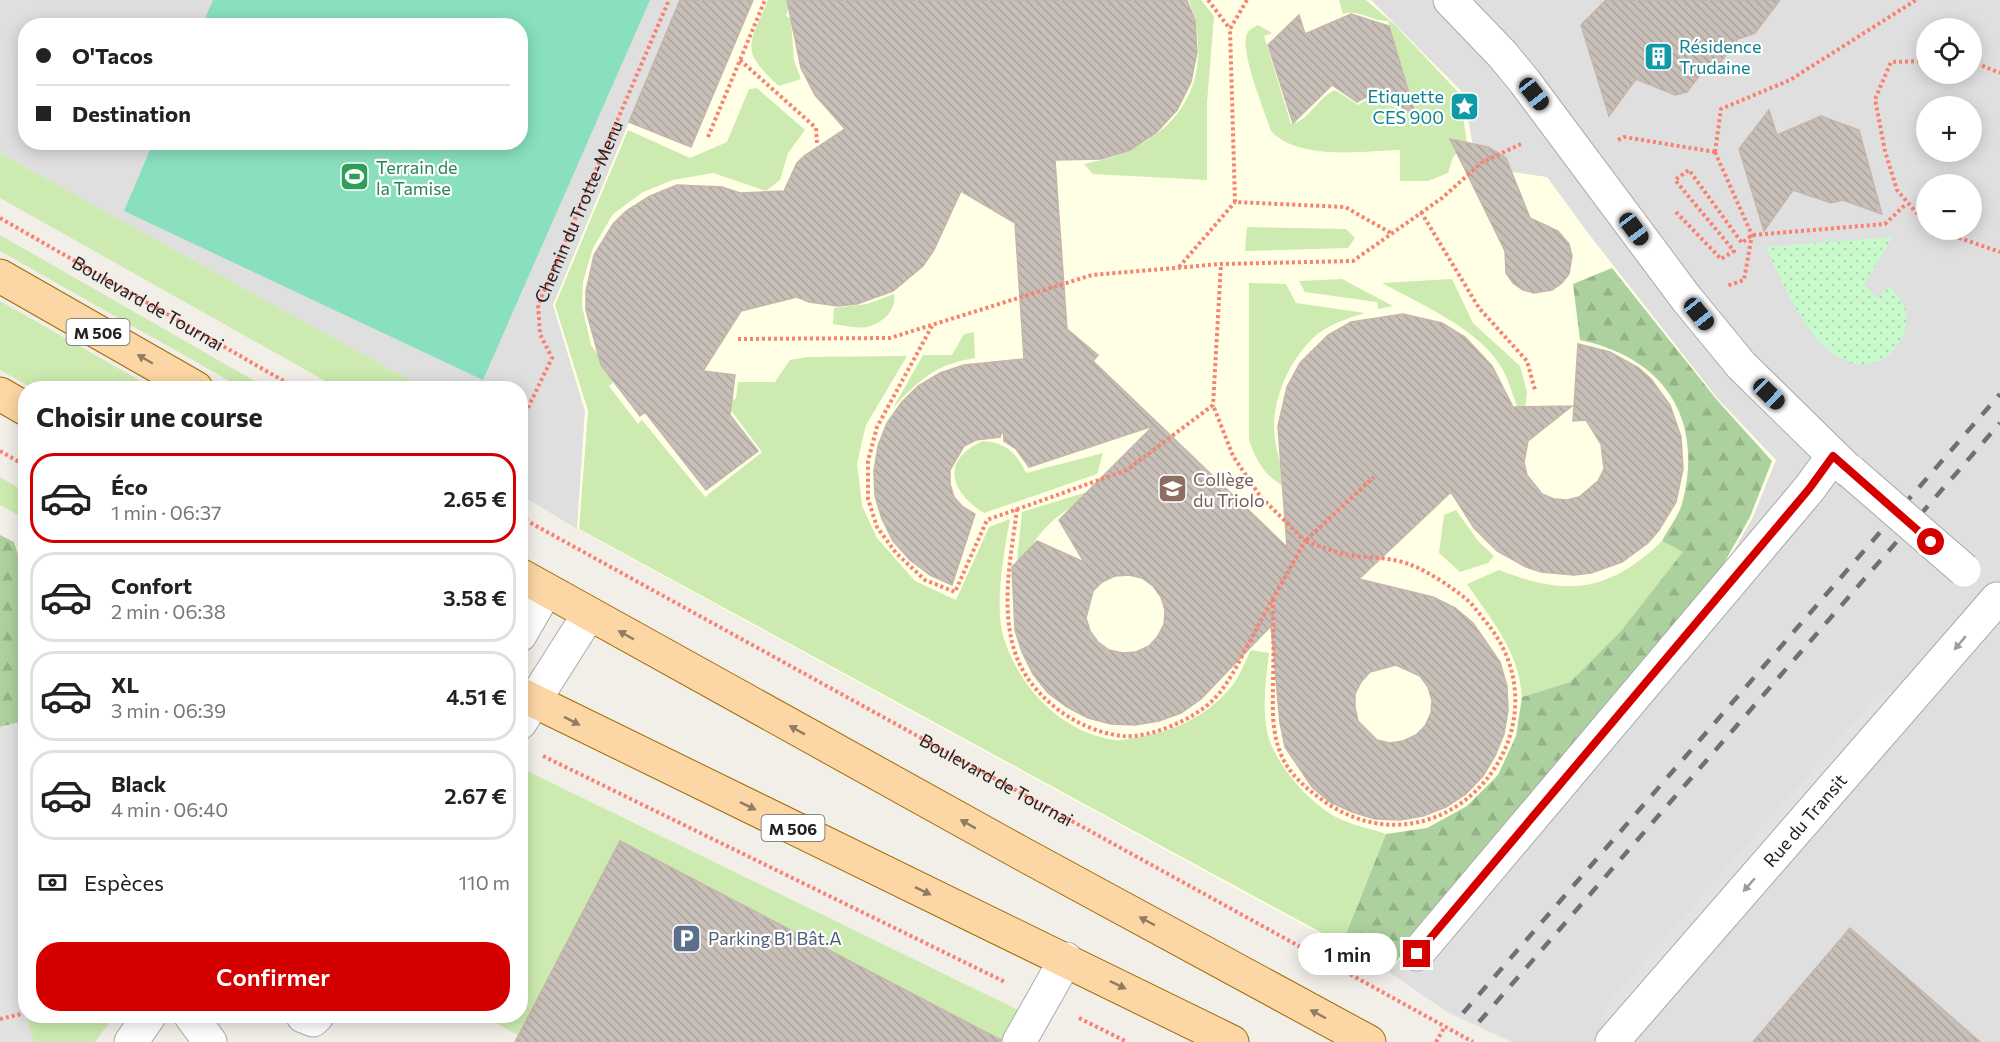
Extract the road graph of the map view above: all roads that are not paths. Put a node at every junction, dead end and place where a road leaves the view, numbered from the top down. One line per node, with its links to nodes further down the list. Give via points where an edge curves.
1 (1450, 0): 6 (street, via 1502,54 1741,365)
2 (0, 276): 3 (main road, M 506, one-way to 2)
3 (184, 381)
4 (0, 394): 5 (main road)
5 (18, 404)
6 (1841, 464): 8 (street, bridge); 13 (street, via 1809,489)
7 (533, 583): 9 (street); 10 (main road)
8 (1999, 600): 20 (street, Rue du Transit, one-way to 20)
9 (528, 603)
10 (589, 614): 11 (street); 19 (main road, one-way to 10)
11 (528, 702)
12 (528, 707): 14 (main road, M 506, one-way to 14)
13 (1417, 954)
14 (1066, 959): 17 (street); 18 (main road, M 506, one-way to 18)
15 (144, 1023): 16 (street)
16 (131, 1042)
17 (1019, 1042)
18 (1232, 1042)
19 (1370, 1042)
20 (1612, 1042)

